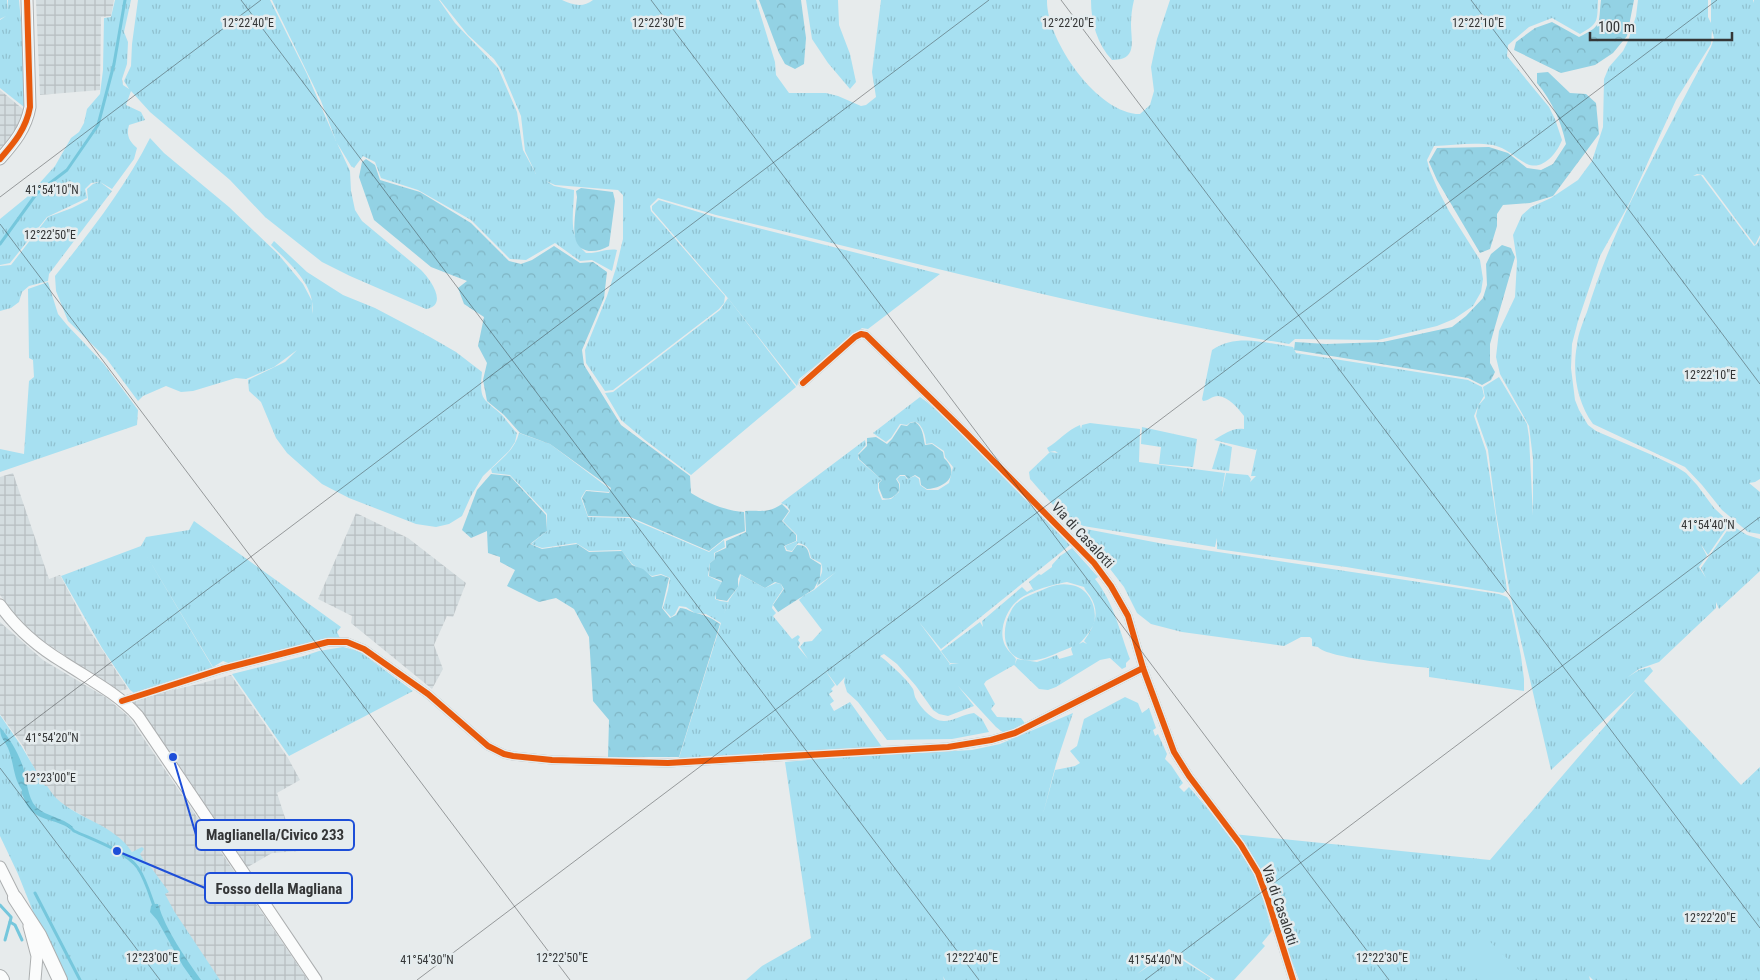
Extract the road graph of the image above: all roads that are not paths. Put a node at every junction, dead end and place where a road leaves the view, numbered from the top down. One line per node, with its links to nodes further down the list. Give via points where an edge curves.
1 (27, 0): 2 (main road, via 28,119)
2 (0, 160)
3 (803, 383): 5 (street, Via di Casalotti, via 855,337 864,334 870,338 1094,563 1123,606)
4 (0, 605): 6 (main road, via 32,641)
5 (1143, 668): 6 (street, via 1028,727 991,740 948,747 668,763 552,760 504,754 488,746 401,674 364,649 342,641 222,669); 12 (street, Via di Casalotti, via 1179,760 1258,873)
6 (122, 701): 11 (main road, via 147,728)
7 (0, 868): 8 (main road)
8 (15, 898): 9 (main road, via 36,947); 10 (highway, via 39,934)
9 (35, 980)
10 (60, 980)
11 (316, 980)
12 (1293, 980)

